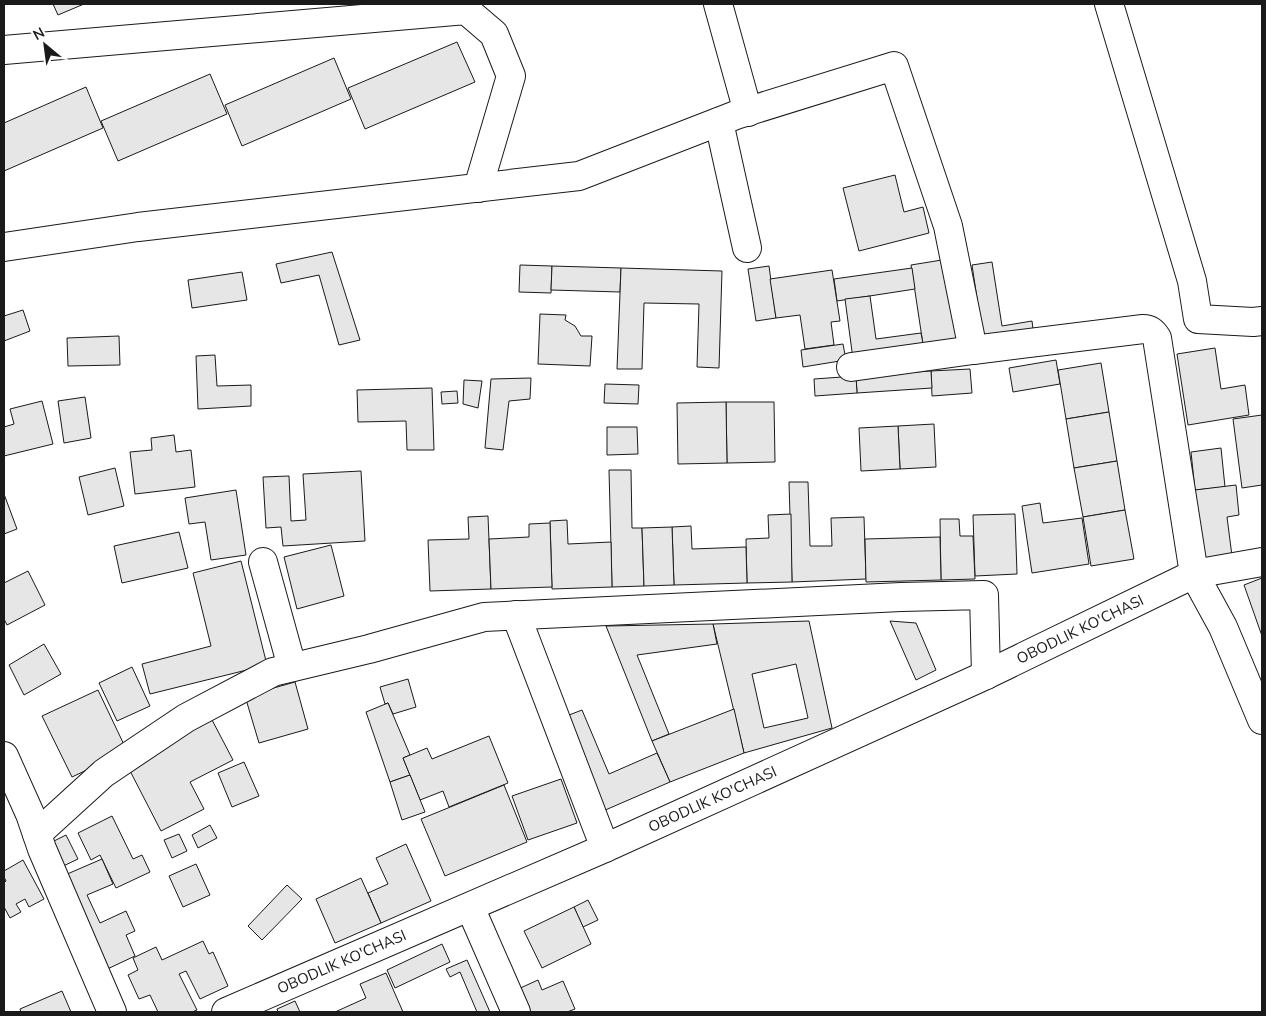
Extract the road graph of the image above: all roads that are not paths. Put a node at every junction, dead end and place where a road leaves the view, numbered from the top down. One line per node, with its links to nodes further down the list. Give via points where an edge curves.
1 (718, 4): 4 (street)
2 (1109, 4): 9 (street, via 1192,281 1198,319)
3 (4, 50): 6 (street, via 466,10 494,34 510,76)
4 (748, 112): 5 (street); 10 (street, via 894,66 948,226)
5 (719, 122): 6 (street, via 579,176); 8 (street)
6 (478, 188): 7 (street, via 138,227)
7 (4, 247)
8 (747, 248)
9 (1262, 321)
10 (973, 350): 11 (street); 14 (street, via 1143,329 1154,333)
11 (851, 367)
12 (263, 562): 16 (street)
13 (1262, 562): 14 (street, OBODLIK KO'CHASI)
14 (1194, 574): 17 (street, OBODLIK KO'CHASI); 18 (street)
15 (516, 616): 16 (street, via 484,617); 17 (street, via 984,595); 21 (street)
16 (292, 668): 20 (street, via 273,672 186,718 104,773)
17 (986, 675): 21 (street, OBODLIK KO'CHASI)
18 (1259, 703)
19 (4, 756): 20 (street)
20 (37, 834): 23 (street)
21 (605, 848): 22 (street, OBODLIK KO'CHASI)
22 (470, 907): 24 (street, OBODLIK KO'CHASI); 25 (street)
23 (112, 1012)
24 (226, 1012)
25 (516, 1012)

